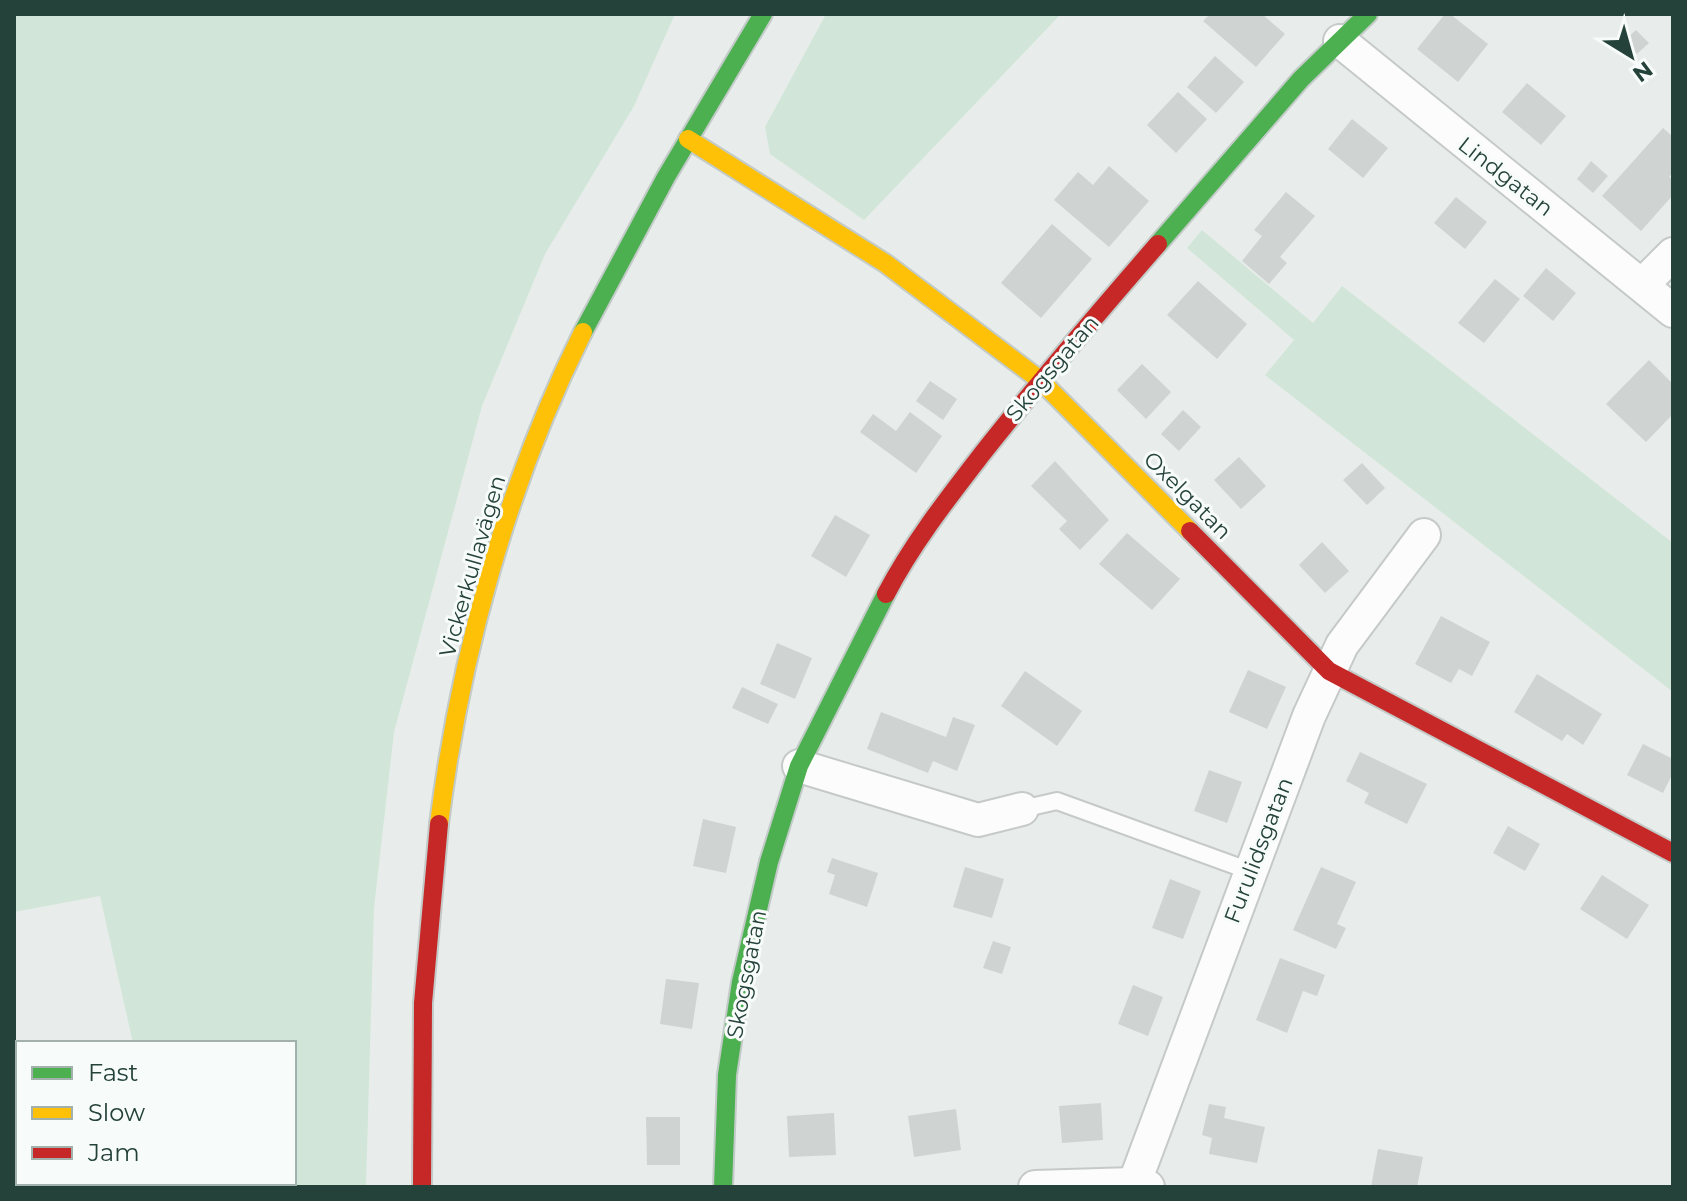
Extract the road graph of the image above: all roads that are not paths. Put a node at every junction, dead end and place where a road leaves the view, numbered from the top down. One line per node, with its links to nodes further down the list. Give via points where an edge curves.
1 (763, 14): 4 (street, Vickerkullavägen)
2 (1368, 14): 3 (street, Skogsgatan)
3 (1340, 41): 6 (street, Lindgatan); 8 (street, Skogsgatan, via 1301,79)
4 (688, 139): 8 (street, Oxelgatan, via 885,263); 16 (street, Vickerkullavägen, via 572,354 527,461 491,571 459,703 434,843 419,1076)
5 (1673, 254): 6 (street)
6 (1643, 284): 7 (street, Lindgatan)
7 (1673, 311)
8 (1040, 380): 10 (street, Oxelgatan); 11 (street, Skogsgatan, via 899,569)
9 (1424, 535): 10 (street, Furulidsgatan, via 1342,645)
10 (1329, 671): 13 (street, Oxelgatan); 14 (street, Furulidsgatan)
11 (799, 766): 12 (street, via 978,820); 17 (street, Skogsgatan, via 769,862 741,982 727,1075)
12 (1022, 809): 14 (lane, via 1057,801)
13 (1673, 853)
14 (1250, 871): 15 (street, Furulidsgatan)
15 (1138, 1186): 18 (street)
16 (422, 1187)
17 (723, 1187)
18 (1035, 1187)

